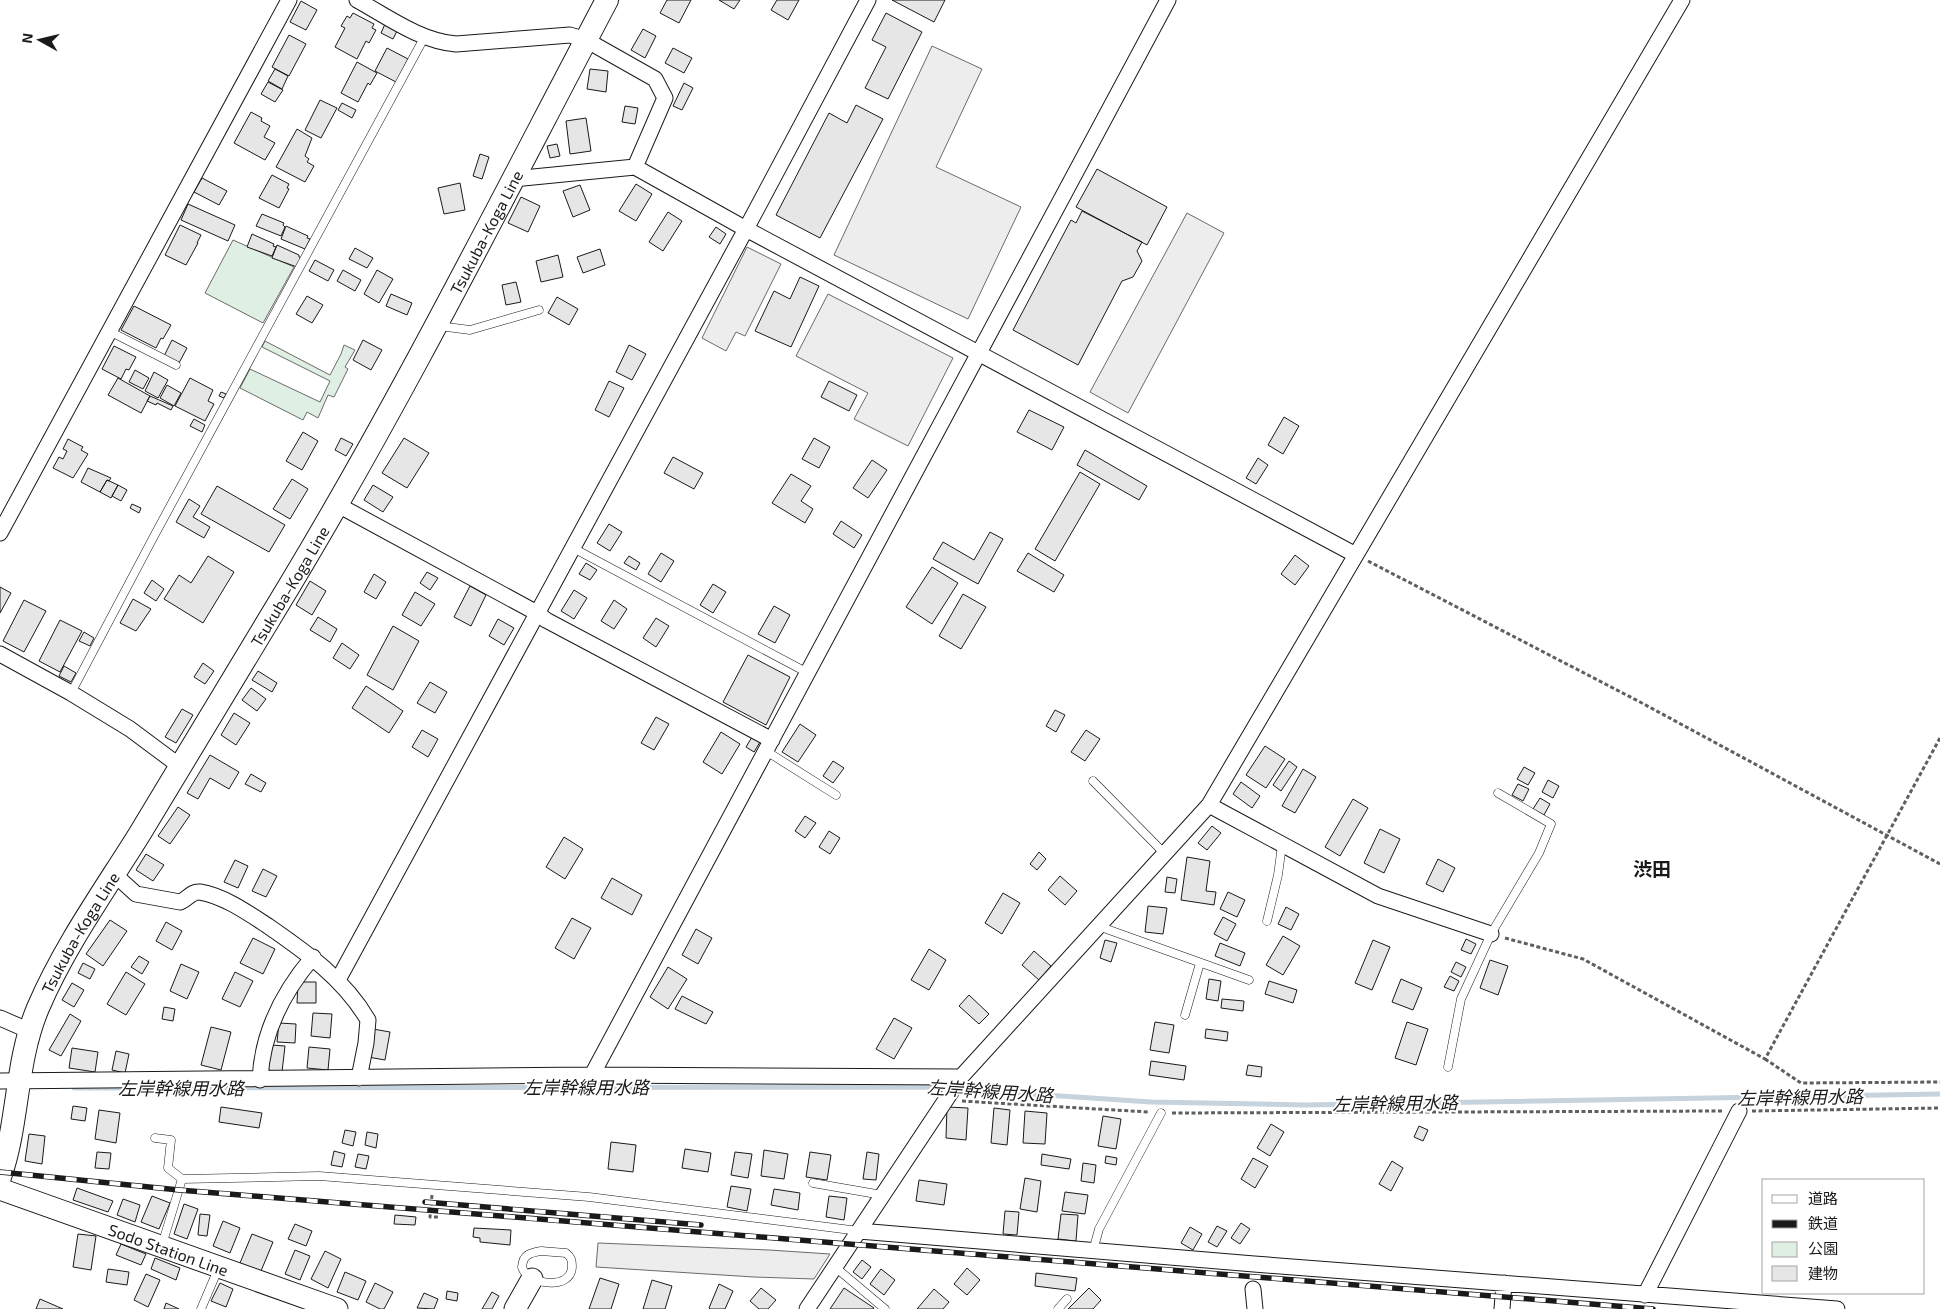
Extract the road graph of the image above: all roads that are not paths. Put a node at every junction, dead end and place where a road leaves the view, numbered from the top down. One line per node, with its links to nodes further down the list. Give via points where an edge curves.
1 (289, 0): 14 (street)
2 (357, 0): 7 (street)
3 (607, 0): 8 (main road, Tsukuba-Koga Line)
4 (868, 0): 11 (street)
5 (1168, 0): 15 (street)
6 (1682, 0): 20 (street)
7 (424, 38): 8 (street, via 456,44 570,35); 24 (lane)
8 (586, 40): 9 (street, via 655,79 665,98); 10 (main road, Tsukuba-Koga Line)
9 (635, 167): 10 (street); 11 (street)
10 (512, 179): 13 (main road, Tsukuba-Koga Line)
11 (746, 229): 15 (street); 19 (street)
12 (539, 310): 13 (lane, via 470,330)
13 (434, 326): 17 (main road, Tsukuba-Koga Line)
14 (109, 331): 16 (lane); 18 (street)
15 (979, 353): 20 (street); 23 (street)
16 (176, 365)
17 (338, 505): 21 (street); 26 (main road, Tsukuba-Koga Line)
18 (0, 534)
19 (573, 548): 21 (street); 23 (lane)
20 (1356, 555): 30 (street)
21 (538, 613): 25 (street); 39 (street)
22 (0, 654): 24 (street)
23 (808, 673): 25 (street)
24 (71, 693): 26 (street, via 130,729)
25 (769, 746): 29 (lane); 45 (street)
26 (181, 767): 33 (main road, Tsukuba-Koga Line)
27 (1093, 781): 32 (lane)
28 (1498, 793): 36 (lane, via 1551,824 1539,854)
29 (836, 795)
30 (1209, 805): 31 (street); 32 (street)
31 (1282, 845): 34 (lane); 36 (street, via 1378,896)
32 (1165, 854): 35 (street)
33 (114, 874): 37 (street, via 140,895 180,902 200,892 219,899 242,909); 43 (main road, Tsukuba-Koga Line, via 63,955)
34 (1267, 921)
35 (1098, 926): 38 (lane); 46 (street)
36 (1491, 934): 44 (lane, via 1461,999)
37 (312, 957): 39 (street); 48 (street, via 288,988 272,1024 264,1046)
38 (1200, 963): 40 (lane); 41 (lane)
39 (338, 980): 47 (street, via 368,1020)
40 (1249, 980)
41 (1184, 1015)
42 (0, 1018): 43 (street)
43 (30, 1031): 49 (main road, Tsukuba-Koga Line)
44 (1448, 1067)
45 (592, 1075): 46 (street); 47 (street)
46 (960, 1077): 57 (street)
47 (359, 1078): 48 (street)
48 (260, 1080): 49 (street)
49 (9, 1082): 53 (main road, Tsukuba-Koga Line, via 7,1156)
50 (1738, 1111): 66 (street)
51 (1161, 1113): 60 (lane, via 1100,1229)
52 (155, 1138): 54 (lane, via 171,1140 168,1168)
53 (0, 1177)
54 (182, 1179): 58 (lane, via 319,1176 541,1193); 59 (lane)
55 (813, 1183): 57 (lane)
56 (0, 1189): 59 (main road, Sodo Station Line)
57 (882, 1195): 58 (street)
58 (859, 1231): 60 (street); 62 (street)
59 (162, 1247): 61 (main road, Sodo Station Line)
60 (1093, 1251): 64 (street)
61 (219, 1267): 68 (lane); 69 (main road, Sodo Station Line)
62 (835, 1267): 71 (street); 72 (lane)
63 (532, 1279): 63 (lane, via 522,1268 528,1254 551,1251 566,1253 571,1258 572,1272 568,1279 562,1282); 70 (main road)
64 (1504, 1283): 66 (street); 75 (street)
65 (1253, 1289): 74 (street)
66 (1645, 1294): 76 (street)
67 (1067, 1299): 73 (lane)
68 (201, 1309)
69 (337, 1309)
70 (515, 1309)
71 (807, 1309)
72 (885, 1309)
73 (1058, 1309)
74 (1254, 1309)
75 (1502, 1309)
76 (1837, 1309)

